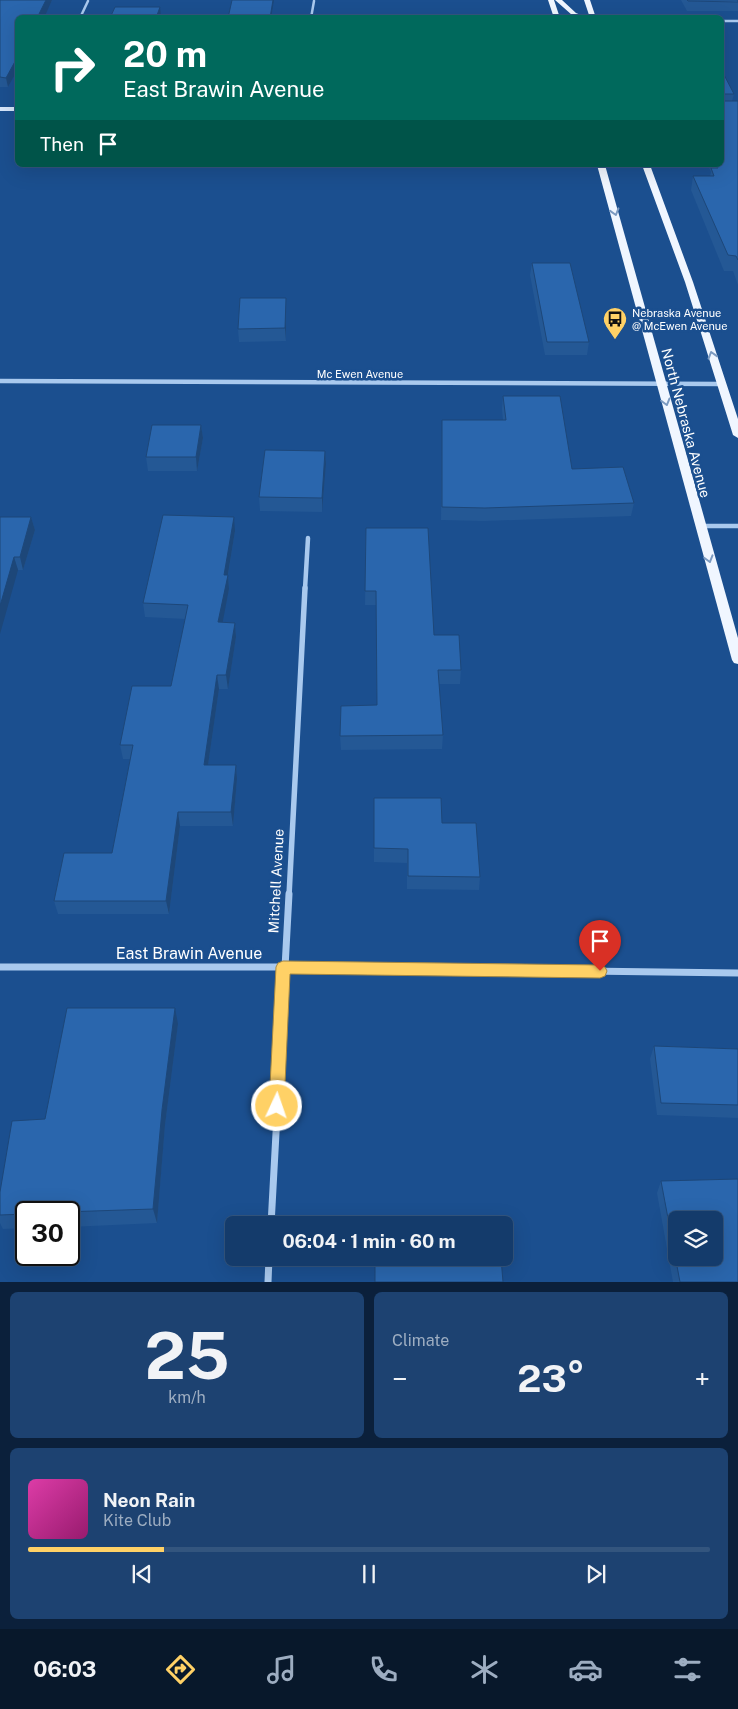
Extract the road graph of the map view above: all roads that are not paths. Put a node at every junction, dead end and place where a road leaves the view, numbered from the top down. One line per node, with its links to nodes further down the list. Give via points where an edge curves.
1 (314, 0): 7 (street)
2 (551, 0): 8 (main road)
3 (558, 0): 9 (main road)
4 (587, 0): 10 (main road)
5 (88, 1): 6 (street)
6 (81, 15)
7 (312, 15)
8 (556, 15)
9 (577, 15)
10 (592, 15)
11 (738, 20): 12 (street)
12 (724, 21)
13 (0, 109): 14 (street)
14 (15, 109)
15 (602, 167): 18 (main road, North Nebraska Avenue, one-way to 18, via 636,279)
16 (647, 167): 19 (main road, one-way to 16, via 689,282)
17 (0, 380): 18 (street, Mc Ewen Avenue)
18 (661, 384): 19 (street, Mc Ewen Avenue); 21 (main road, North Nebraska Avenue, one-way to 21)
19 (721, 384): 20 (main road)
20 (738, 435)
21 (699, 526): 22 (street); 24 (main road, North Nebraska Avenue, one-way to 24)
22 (738, 526)
23 (308, 538): 26 (street, Mitchell Avenue)
24 (738, 660)
25 (0, 967): 26 (street, East Brawin Avenue)
26 (283, 967): 27 (street, East Brawin Avenue); 28 (street, Mitchell Avenue)
27 (738, 973)
28 (271, 1216)
29 (269, 1266): 30 (street)
30 (268, 1282)

